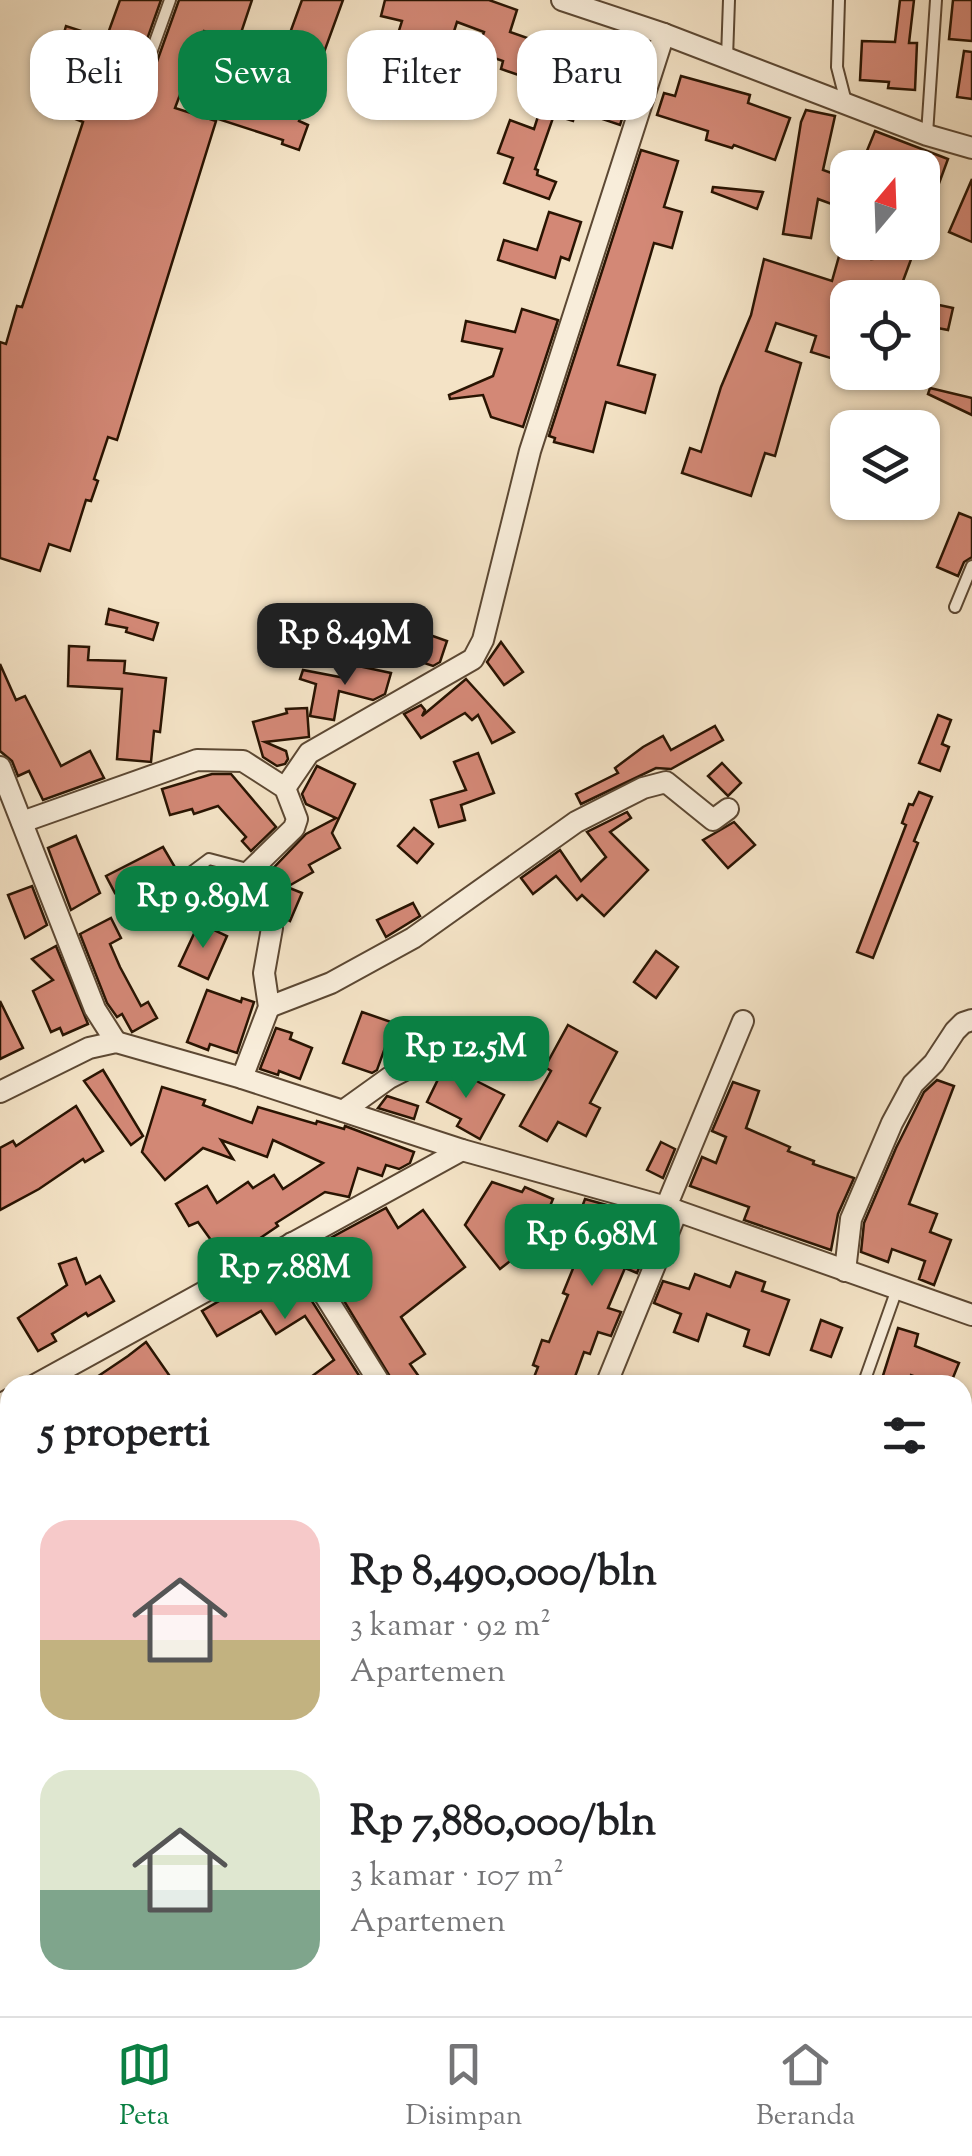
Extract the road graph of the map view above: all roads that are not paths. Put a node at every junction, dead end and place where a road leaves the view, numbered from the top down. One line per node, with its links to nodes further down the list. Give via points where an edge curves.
1 (170, 0): 6 (lane)
2 (562, 0): 7 (street)
3 (730, 0): 8 (lane)
4 (839, 0): 9 (lane, via 837,67)
5 (936, 0): 10 (lane)
6 (158, 33)
7 (664, 34): 8 (street); 15 (street, via 530,451 483,640 473,659 309,754)
8 (726, 59): 9 (street)
9 (846, 103): 10 (street)
10 (927, 135): 11 (street)
11 (972, 148)
12 (972, 566): 13 (lane)
13 (956, 607)
14 (0, 766): 17 (street)
15 (285, 788): 17 (street, via 243,760 197,760); 18 (street, via 294,828)
16 (728, 809): 20 (street, via 712,820 666,782 643,788 576,822 413,938)
17 (22, 822): 24 (street, via 95,1009)
18 (250, 870): 19 (lane, via 209,859); 20 (street, via 246,881 272,928 264,973)
19 (162, 894)
20 (269, 1008): 25 (street)
21 (972, 1020): 31 (street, via 912,1084 851,1219)
22 (743, 1021): 29 (street)
23 (469, 1037): 27 (street, via 389,1078)
24 (116, 1042): 25 (street); 26 (street, via 89,1048)
25 (242, 1078): 27 (street)
26 (0, 1092)
27 (344, 1111): 28 (street)
28 (462, 1150): 29 (street); 30 (street)
29 (672, 1209): 31 (street); 36 (street)
30 (292, 1243): 34 (street); 35 (street)
31 (844, 1271): 32 (street)
32 (897, 1289): 33 (street); 37 (lane)
33 (972, 1315)
34 (54, 1375)
35 (375, 1375)
36 (610, 1375)
37 (866, 1375)

